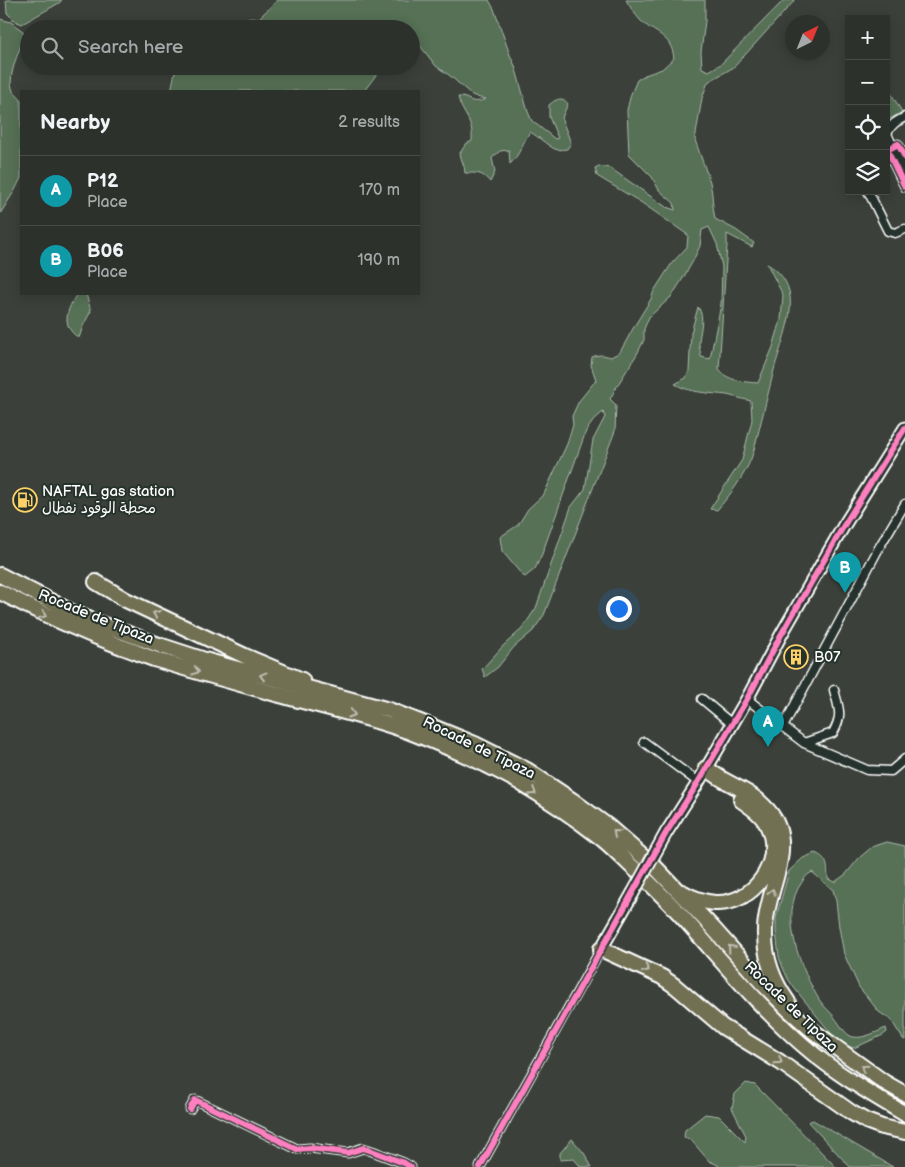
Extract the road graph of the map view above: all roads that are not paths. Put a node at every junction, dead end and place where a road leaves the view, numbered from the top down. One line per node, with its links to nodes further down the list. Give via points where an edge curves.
1 (905, 117): 2 (street)
2 (890, 129)
3 (890, 137): 4 (street)
4 (893, 147): 5 (street, via 898,144); 6 (street); 7 (street, via 887,150)
5 (905, 158)
6 (905, 172)
7 (905, 187)
8 (870, 195): 9 (street, via 888,231 895,233)
9 (905, 229)
10 (905, 428): 18 (street, via 843,527)
11 (905, 504): 20 (street)
12 (0, 576): 16 (highway, Rocade de Tipaza, one-way to 12, via 208,661 124,633 70,611)
13 (96, 582): 16 (highway, one-way to 13, via 126,600)
14 (0, 592): 30 (highway, Rocade de Tipaza, one-way to 30, via 66,625 154,659 408,732 450,748 518,782 603,840 652,885 802,1044 836,1071)
15 (834, 690): 22 (street, via 840,715 837,726 833,733)
16 (327, 694): 25 (highway, Rocade de Tipaza, one-way to 16, via 609,827 527,770 476,744 389,710)
17 (702, 699): 19 (street)
18 (747, 699): 19 (street); 20 (street)
19 (732, 724): 24 (street)
20 (783, 726): 22 (street)
21 (644, 742): 24 (street)
22 (804, 743): 23 (street, via 868,770 891,771)
23 (905, 759)
24 (702, 776): 25 (highway, via 760,815 772,841 772,857 766,872 746,894 716,903 689,896); 26 (street, bridge); 27 (highway, one-way to 24, via 797,1014 775,980 766,946 764,929 780,865 780,832 773,816 748,794 720,778)
25 (657, 870): 27 (highway, Rocade de Tipaza, one-way to 25, via 763,984)
26 (601, 949): 31 (highway, one-way to 31, via 662,977 722,1027 780,1062 852,1113 882,1127); 33 (street)
27 (813, 1031): 28 (highway, Rocade de Tipaza, one-way to 27)
28 (905, 1094)
29 (190, 1109): 32 (street, via 195,1100 297,1149 348,1153 363,1148)
30 (905, 1114)
31 (905, 1132)
32 (411, 1167)
33 (480, 1167)

